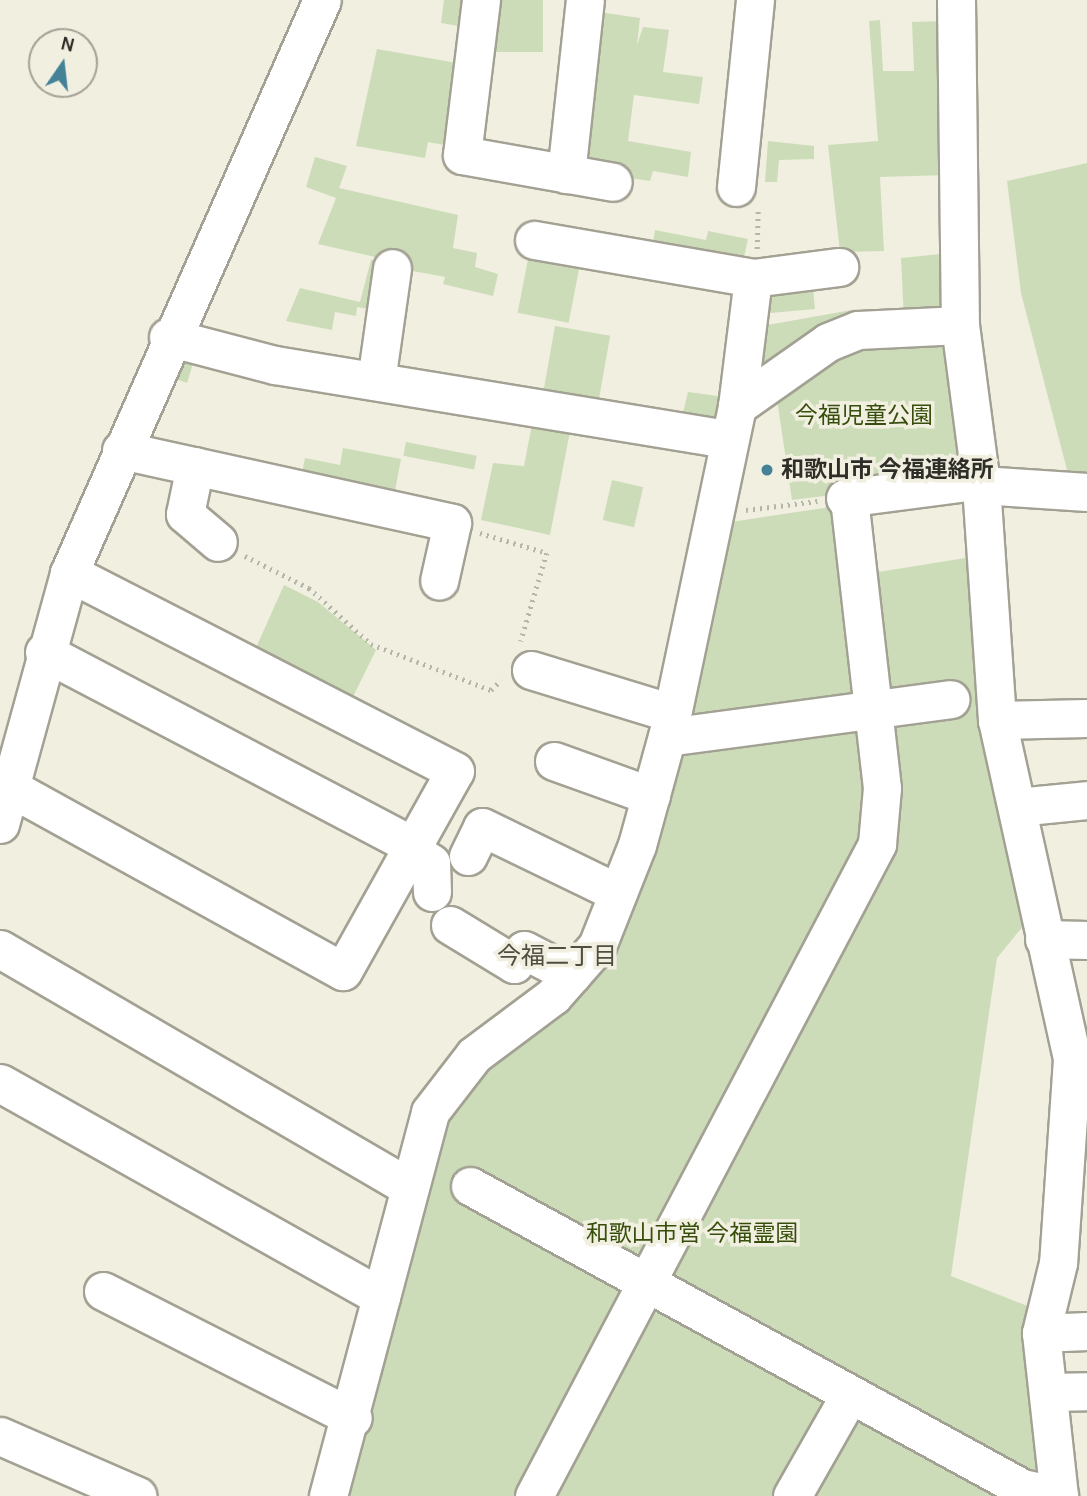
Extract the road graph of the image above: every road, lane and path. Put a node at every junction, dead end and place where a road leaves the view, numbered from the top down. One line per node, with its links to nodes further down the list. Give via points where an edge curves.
1 (322, 0): 14 (street, via 255,162)
2 (481, 0): 6 (street, via 462,155)
3 (585, 0): 6 (street)
4 (755, 0): 8 (street)
5 (956, 0): 13 (street)
6 (566, 174): 7 (street)
7 (612, 182)
8 (736, 187): 12 (path, via 737,195 758,198)
9 (534, 240): 12 (street)
10 (839, 267): 12 (street)
11 (392, 268): 15 (street)
12 (755, 278): 16 (street)
13 (960, 325): 16 (street, via 858,330 828,342); 19 (street)
14 (168, 337): 15 (street); 17 (street)
15 (376, 381): 16 (street)
16 (731, 422): 22 (street)
17 (121, 450): 18 (street); 24 (street)
18 (195, 466): 23 (street, via 186,514); 25 (street, via 452,523)
19 (981, 482): 20 (street); 21 (street); 31 (street)
20 (1087, 492)
21 (847, 498): 22 (path); 29 (street)
22 (710, 514): 32 (street)
23 (218, 542)
24 (69, 573): 26 (street); 38 (street, via 455,771)
25 (439, 581)
26 (44, 652): 36 (street); 38 (street)
27 (531, 670): 32 (street)
28 (950, 699): 29 (street)
29 (872, 710): 32 (street); 50 (street, via 882,788 877,844)
30 (1087, 718): 31 (street)
31 (998, 720): 37 (street)
32 (670, 725): 34 (street)
33 (554, 761): 34 (street)
34 (651, 796): 41 (street)
35 (1087, 800): 37 (street)
36 (4, 803): 38 (street, via 343,971)
37 (1017, 807): 43 (street)
38 (412, 848): 40 (street, via 431,863)
39 (468, 856): 41 (street, via 482,827)
40 (432, 892)
41 (618, 893): 46 (street, via 597,946)
42 (450, 925): 46 (street, via 514,964 524,950)
43 (1044, 939): 44 (street); 54 (street, via 1072,1059 1058,1263)
44 (1087, 940)
45 (0, 949): 48 (street)
46 (572, 975): 48 (street, via 474,1055 438,1102)
47 (0, 1083): 52 (street)
48 (408, 1186): 52 (street)
49 (470, 1186): 50 (street)
50 (649, 1284): 57 (street); 62 (street)
51 (103, 1291): 58 (street)
52 (381, 1297): 58 (street)
53 (1087, 1331): 54 (street)
54 (1041, 1333): 56 (street)
55 (1087, 1391): 56 (street)
56 (1048, 1392): 64 (street)
57 (850, 1394): 63 (street); 64 (street, via 1022,1488)
58 (353, 1418): 61 (street)
59 (0, 1436): 60 (street)
60 (138, 1496)
61 (328, 1496)
62 (534, 1496)
63 (792, 1496)
64 (1059, 1496)

